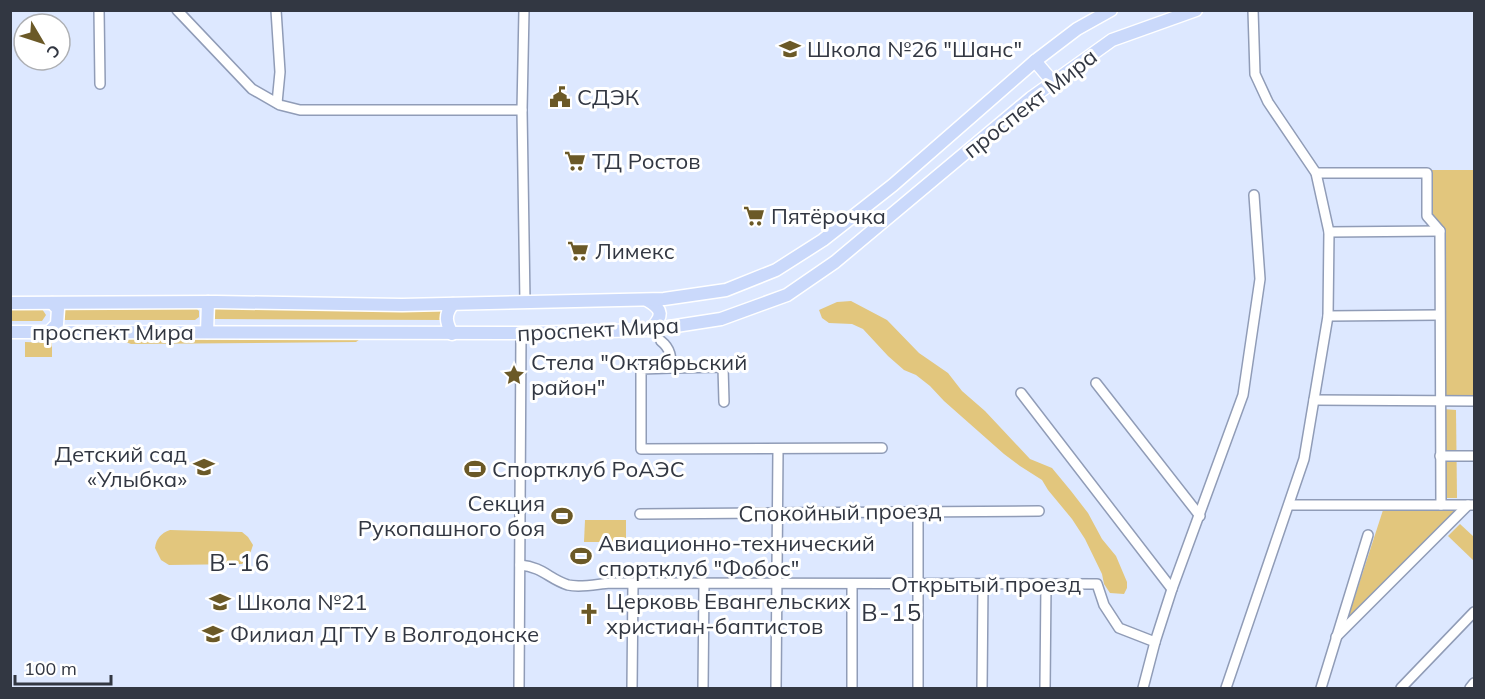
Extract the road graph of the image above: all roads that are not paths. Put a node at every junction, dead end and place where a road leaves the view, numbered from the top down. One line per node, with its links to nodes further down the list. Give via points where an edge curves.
1 (99, 10): 10 (street)
2 (177, 10): 11 (street, via 252,88)
3 (276, 10): 11 (street, via 280,72)
4 (525, 10): 12 (street); 19 (street)
5 (1111, 10): 8 (main road, проспект Мира, via 1077,29)
6 (1196, 10): 9 (main road, проспект Мира, via 1112,40)
7 (1253, 10): 13 (street, via 1255,74 1268,102)
8 (1035, 61): 9 (main road); 17 (main road, проспект Мира, via 893,185 823,240 776,270 726,290)
9 (1052, 81): 25 (main road, проспект Мира, via 835,262 787,295 721,319)
10 (100, 84)
11 (277, 103): 12 (street, via 300,110)
12 (522, 110): 19 (street)
13 (1316, 172): 15 (street, via 1426,173 1427,216); 16 (street)
14 (1254, 195): 50 (street, via 1260,279 1243,395)
15 (1440, 231): 16 (street); 23 (street)
16 (1329, 232): 24 (street)
17 (646, 300): 19 (main road, проспект Мира); 25 (main road, via 657,306 661,315)
18 (208, 302): 21 (main road, проспект Мира); 22 (main road, проспект Мира); 28 (main road)
19 (527, 302): 22 (main road, проспект Мира)
20 (10, 303): 21 (main road, проспект Мира)
21 (52, 303): 27 (main road, via 58,309 57,324)
22 (453, 304): 30 (main road, via 446,321)
23 (1439, 315): 24 (street); 36 (street)
24 (1328, 316): 35 (street)
25 (650, 330): 29 (main road, проспект Мира)
26 (10, 332): 27 (main road, проспект Мира)
27 (49, 332): 28 (main road, проспект Мира)
28 (207, 332): 30 (main road, проспект Мира)
29 (522, 333): 30 (main road, проспект Мира); 52 (street)
30 (452, 334)
31 (661, 341): 32 (street, via 671,354)
32 (671, 368): 38 (street, via 723,368); 40 (street, via 641,369 641,449)
33 (1096, 383): 50 (street)
34 (1021, 393): 60 (street)
35 (1314, 400): 36 (street); 43 (street, via 1304,459)
36 (1440, 401): 37 (street); 41 (street)
37 (1474, 401)
38 (724, 402)
39 (882, 448): 40 (street)
40 (778, 450): 48 (street)
41 (1440, 456): 42 (street); 44 (street)
42 (1474, 456)
43 (1289, 505): 44 (street); 74 (street)
44 (1441, 505): 45 (street)
45 (1471, 505): 62 (street)
46 (918, 511): 47 (street, Спокойный проезд); 48 (street, Спокойный проезд); 57 (street)
47 (1039, 511)
48 (776, 513): 49 (street, Спокойный проезд); 55 (street)
49 (640, 514)
50 (1200, 516): 60 (street)
51 (1368, 535): 62 (street)
52 (521, 565): 53 (street, Открытый проезд, via 542,570 568,585); 65 (street)
53 (633, 583): 54 (street, Открытый проезд); 66 (street)
54 (704, 584): 55 (street, Открытый проезд); 67 (street)
55 (777, 584): 56 (street, Открытый проезд); 68 (street)
56 (852, 584): 57 (street, Открытый проезд); 69 (street)
57 (918, 584): 58 (street, Открытый проезд); 70 (street)
58 (982, 584): 59 (street, Открытый проезд); 71 (street)
59 (1046, 584): 63 (street, Открытый проезд, via 1097,584 1104,605 1119,628); 72 (street)
60 (1172, 590): 63 (street)
61 (1474, 612): 76 (street)
62 (1336, 638): 75 (street)
63 (1155, 642): 73 (street)
64 (1474, 683): 77 (street)
65 (520, 688)
66 (632, 688)
67 (703, 688)
68 (776, 688)
69 (852, 688)
70 (918, 688)
71 (982, 688)
72 (1045, 688)
73 (1143, 688)
74 (1226, 688)
75 (1321, 688)
76 (1401, 688)
77 (1470, 688)

